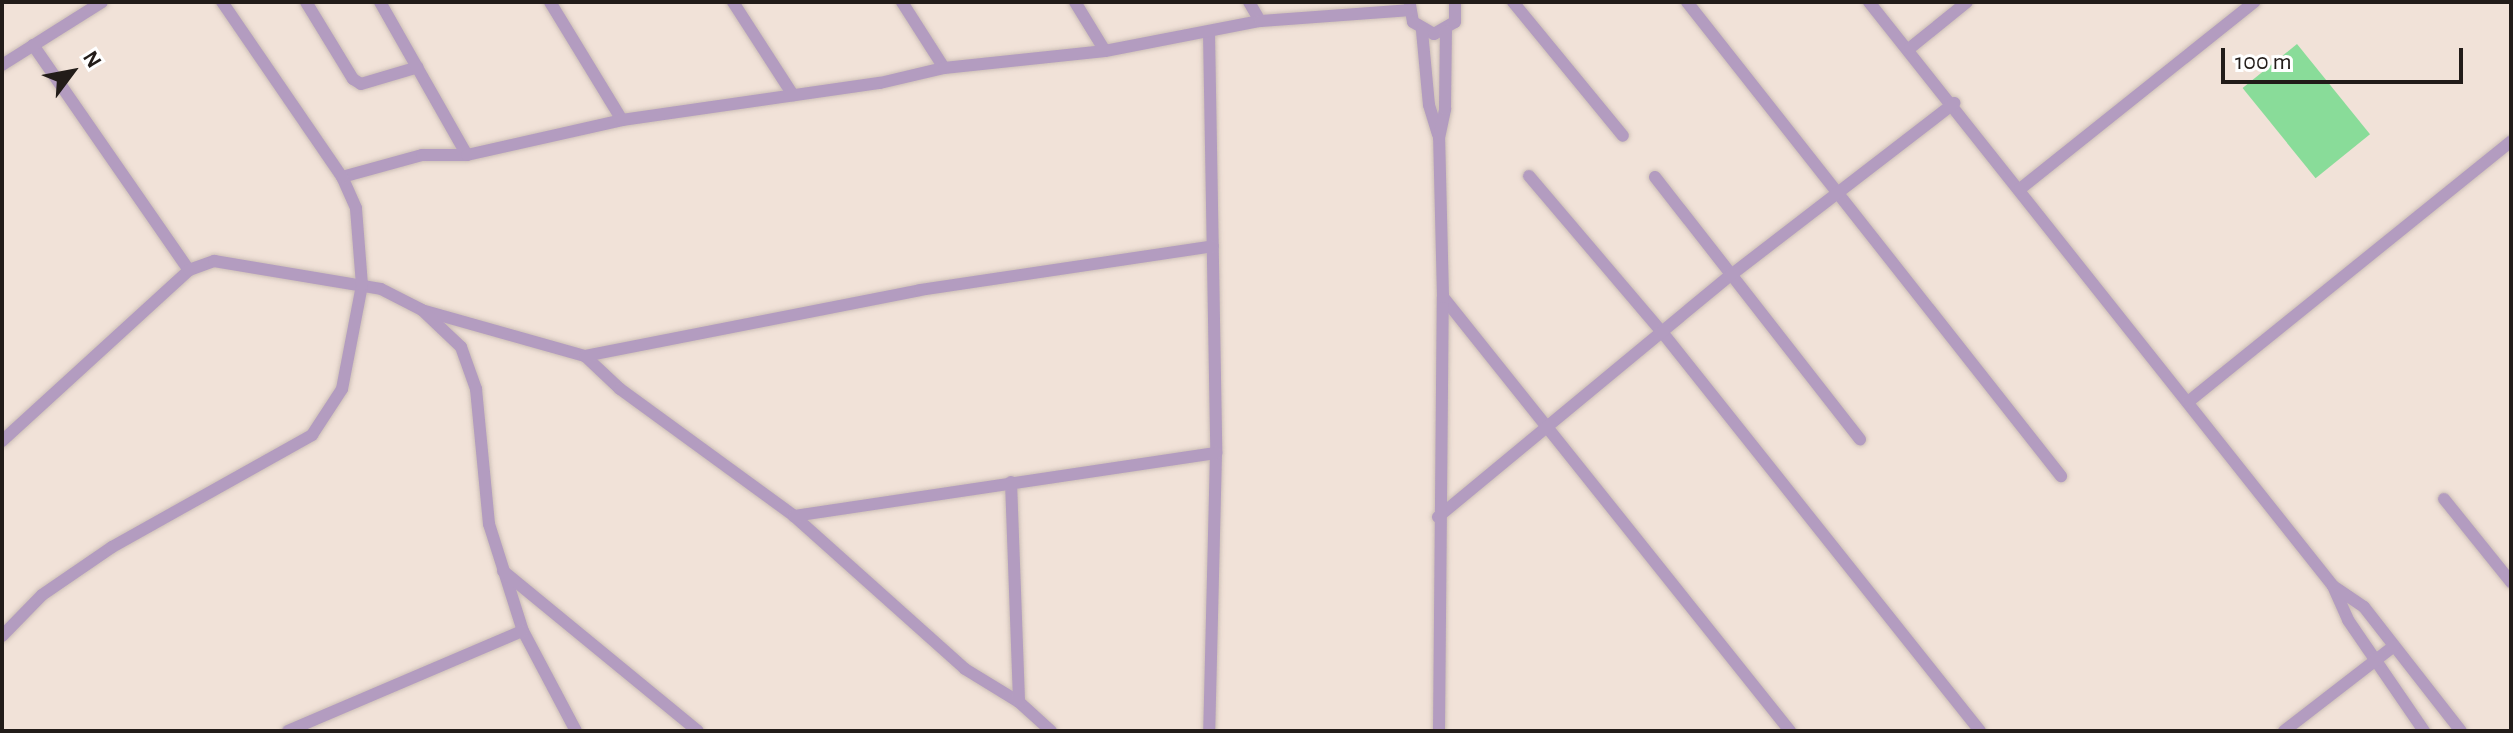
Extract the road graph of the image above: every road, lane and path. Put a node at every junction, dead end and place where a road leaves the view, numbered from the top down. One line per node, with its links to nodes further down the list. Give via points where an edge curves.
1 (102, 2): 21 (street)
2 (222, 2): 35 (street)
3 (306, 2): 25 (street, via 361,84)
4 (380, 2): 25 (street)
5 (550, 2): 29 (street)
6 (733, 2): 27 (street)
7 (902, 2): 26 (street)
8 (1075, 2): 23 (street)
9 (1249, 2): 17 (street)
10 (1513, 2): 30 (street)
11 (1687, 2): 38 (street)
12 (1869, 2): 22 (street)
13 (1967, 2): 22 (street)
14 (2254, 2): 37 (street)
15 (1460, 5): 19 (street)
16 (1410, 6): 17 (street); 18 (street)
17 (1260, 21): 20 (street)
18 (1422, 31): 19 (street); 31 (street, via 1429,105)
19 (1446, 31): 31 (street, via 1445,109)
20 (1209, 33): 23 (street); 39 (street)
21 (33, 45): 24 (street); 40 (street)
22 (1910, 48): 28 (street)
23 (1105, 51): 26 (street)
24 (2, 65)
25 (418, 67): 33 (street)
26 (944, 68): 27 (street)
27 (793, 95): 29 (street)
28 (1954, 103): 37 (street); 38 (street)
29 (622, 120): 33 (street)
30 (1623, 136)
31 (1439, 138): 43 (street)
32 (2511, 141): 47 (street)
33 (467, 155): 35 (street, via 422,155)
34 (1529, 176): 45 (street)
35 (342, 177): 42 (street, via 356,208)
36 (1655, 177): 41 (street)
37 (2020, 189): 47 (street)
38 (1837, 191): 41 (street); 52 (street)
39 (1213, 246): 46 (street, via 920,290); 51 (street)
40 (189, 270): 42 (street, via 214,261); 50 (street)
41 (1731, 275): 45 (street); 49 (street)
42 (362, 285): 44 (street); 61 (street, via 342,389 312,435 112,547 42,595)
43 (1443, 297): 48 (street); 56 (street)
44 (422, 310): 46 (street); 57 (street, via 461,347 476,389 481,479)
45 (1662, 332): 48 (street); 72 (street)
46 (585, 356): 55 (street, via 620,389)
47 (2188, 402): 59 (street)
48 (1548, 427): 56 (street); 71 (street)
49 (1860, 439)
50 (2, 441)
51 (1216, 453): 53 (street); 69 (street)
52 (2061, 476)
53 (1011, 482): 55 (street); 64 (street)
54 (2444, 499): 58 (street)
55 (794, 516): 64 (street, via 965,669)
56 (1438, 517): 70 (street)
57 (503, 571): 60 (street); 67 (street)
58 (2511, 582)
59 (2333, 586): 62 (street, via 2364,607); 63 (street)
60 (523, 631): 65 (street); 66 (street)
61 (2, 636)
62 (2394, 646): 63 (street); 75 (street)
63 (2375, 660): 73 (street); 74 (street)
64 (1019, 702): 68 (street)
65 (288, 731)
66 (576, 731)
67 (698, 731)
68 (1051, 731)
69 (1209, 731)
70 (1439, 731)
71 (1790, 731)
72 (1980, 731)
73 (2284, 731)
74 (2424, 731)
75 (2461, 731)

